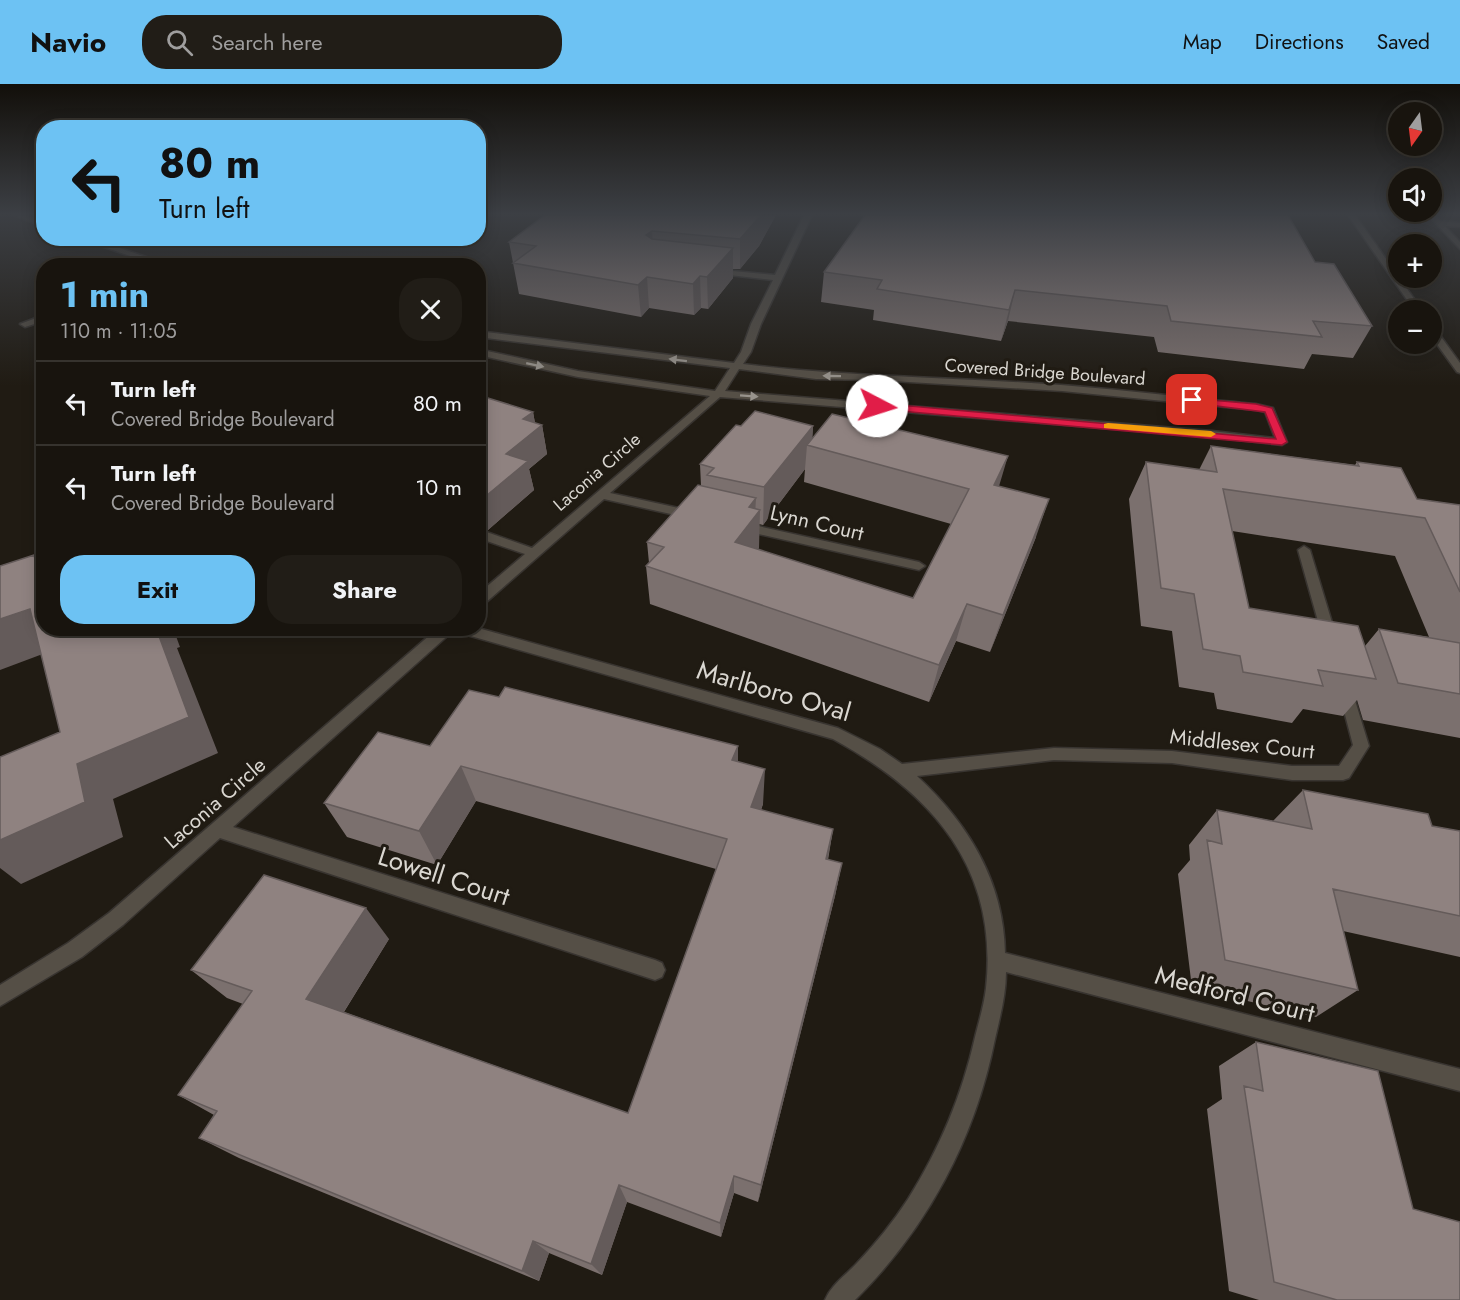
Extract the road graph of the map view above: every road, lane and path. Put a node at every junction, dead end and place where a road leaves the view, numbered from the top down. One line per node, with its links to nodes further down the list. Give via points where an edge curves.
1 (716, 272): 4 (street)
2 (781, 272): 4 (street, Laconia Circle)
3 (1391, 272): 5 (street)
4 (778, 278): 11 (street, Laconia Circle)
5 (1411, 300)
6 (36, 321): 7 (street)
7 (25, 324)
8 (486, 335): 11 (street, Covered Bridge Boulevard, one-way to 8)
9 (1442, 345): 12 (street)
10 (486, 354): 13 (street, Covered Bridge Boulevard, one-way to 13, via 578,374)
11 (736, 367): 13 (street, Laconia Circle); 13 (street, Covered Bridge Boulevard, one-way to 11, via 1282,442 1269,410 1256,407 1062,388 816,376)
12 (1460, 370)
13 (718, 394): 14 (street, Laconia Circle)
14 (601, 495): 15 (street); 19 (street, Laconia Circle)
15 (703, 518)
16 (726, 523): 20 (street, Lynn Court)
17 (486, 535): 19 (street)
18 (1304, 550): 24 (street)
19 (534, 553): 21 (street, Laconia Circle)
20 (919, 566)
21 (486, 595)
22 (439, 636): 27 (street, Laconia Circle)
23 (486, 636): 26 (street, Marlboro Oval, via 838,734)
24 (1335, 654)
25 (1341, 677): 26 (street, Middlesex Court, via 1362,746 1343,773 1292,774 1172,757 1054,754)
26 (902, 771): 28 (street, Marlboro Oval, via 955,826 974,861 988,899)
27 (218, 830): 29 (street, Lowell Court); 30 (street, Laconia Circle, via 116,919 67,956)
28 (996, 960): 31 (street, Medford Court); 32 (street, Marlboro Oval, via 996,982 978,1073 948,1152 903,1228)
29 (655, 970)
30 (0, 996)
31 (1460, 1080)
32 (837, 1300)

